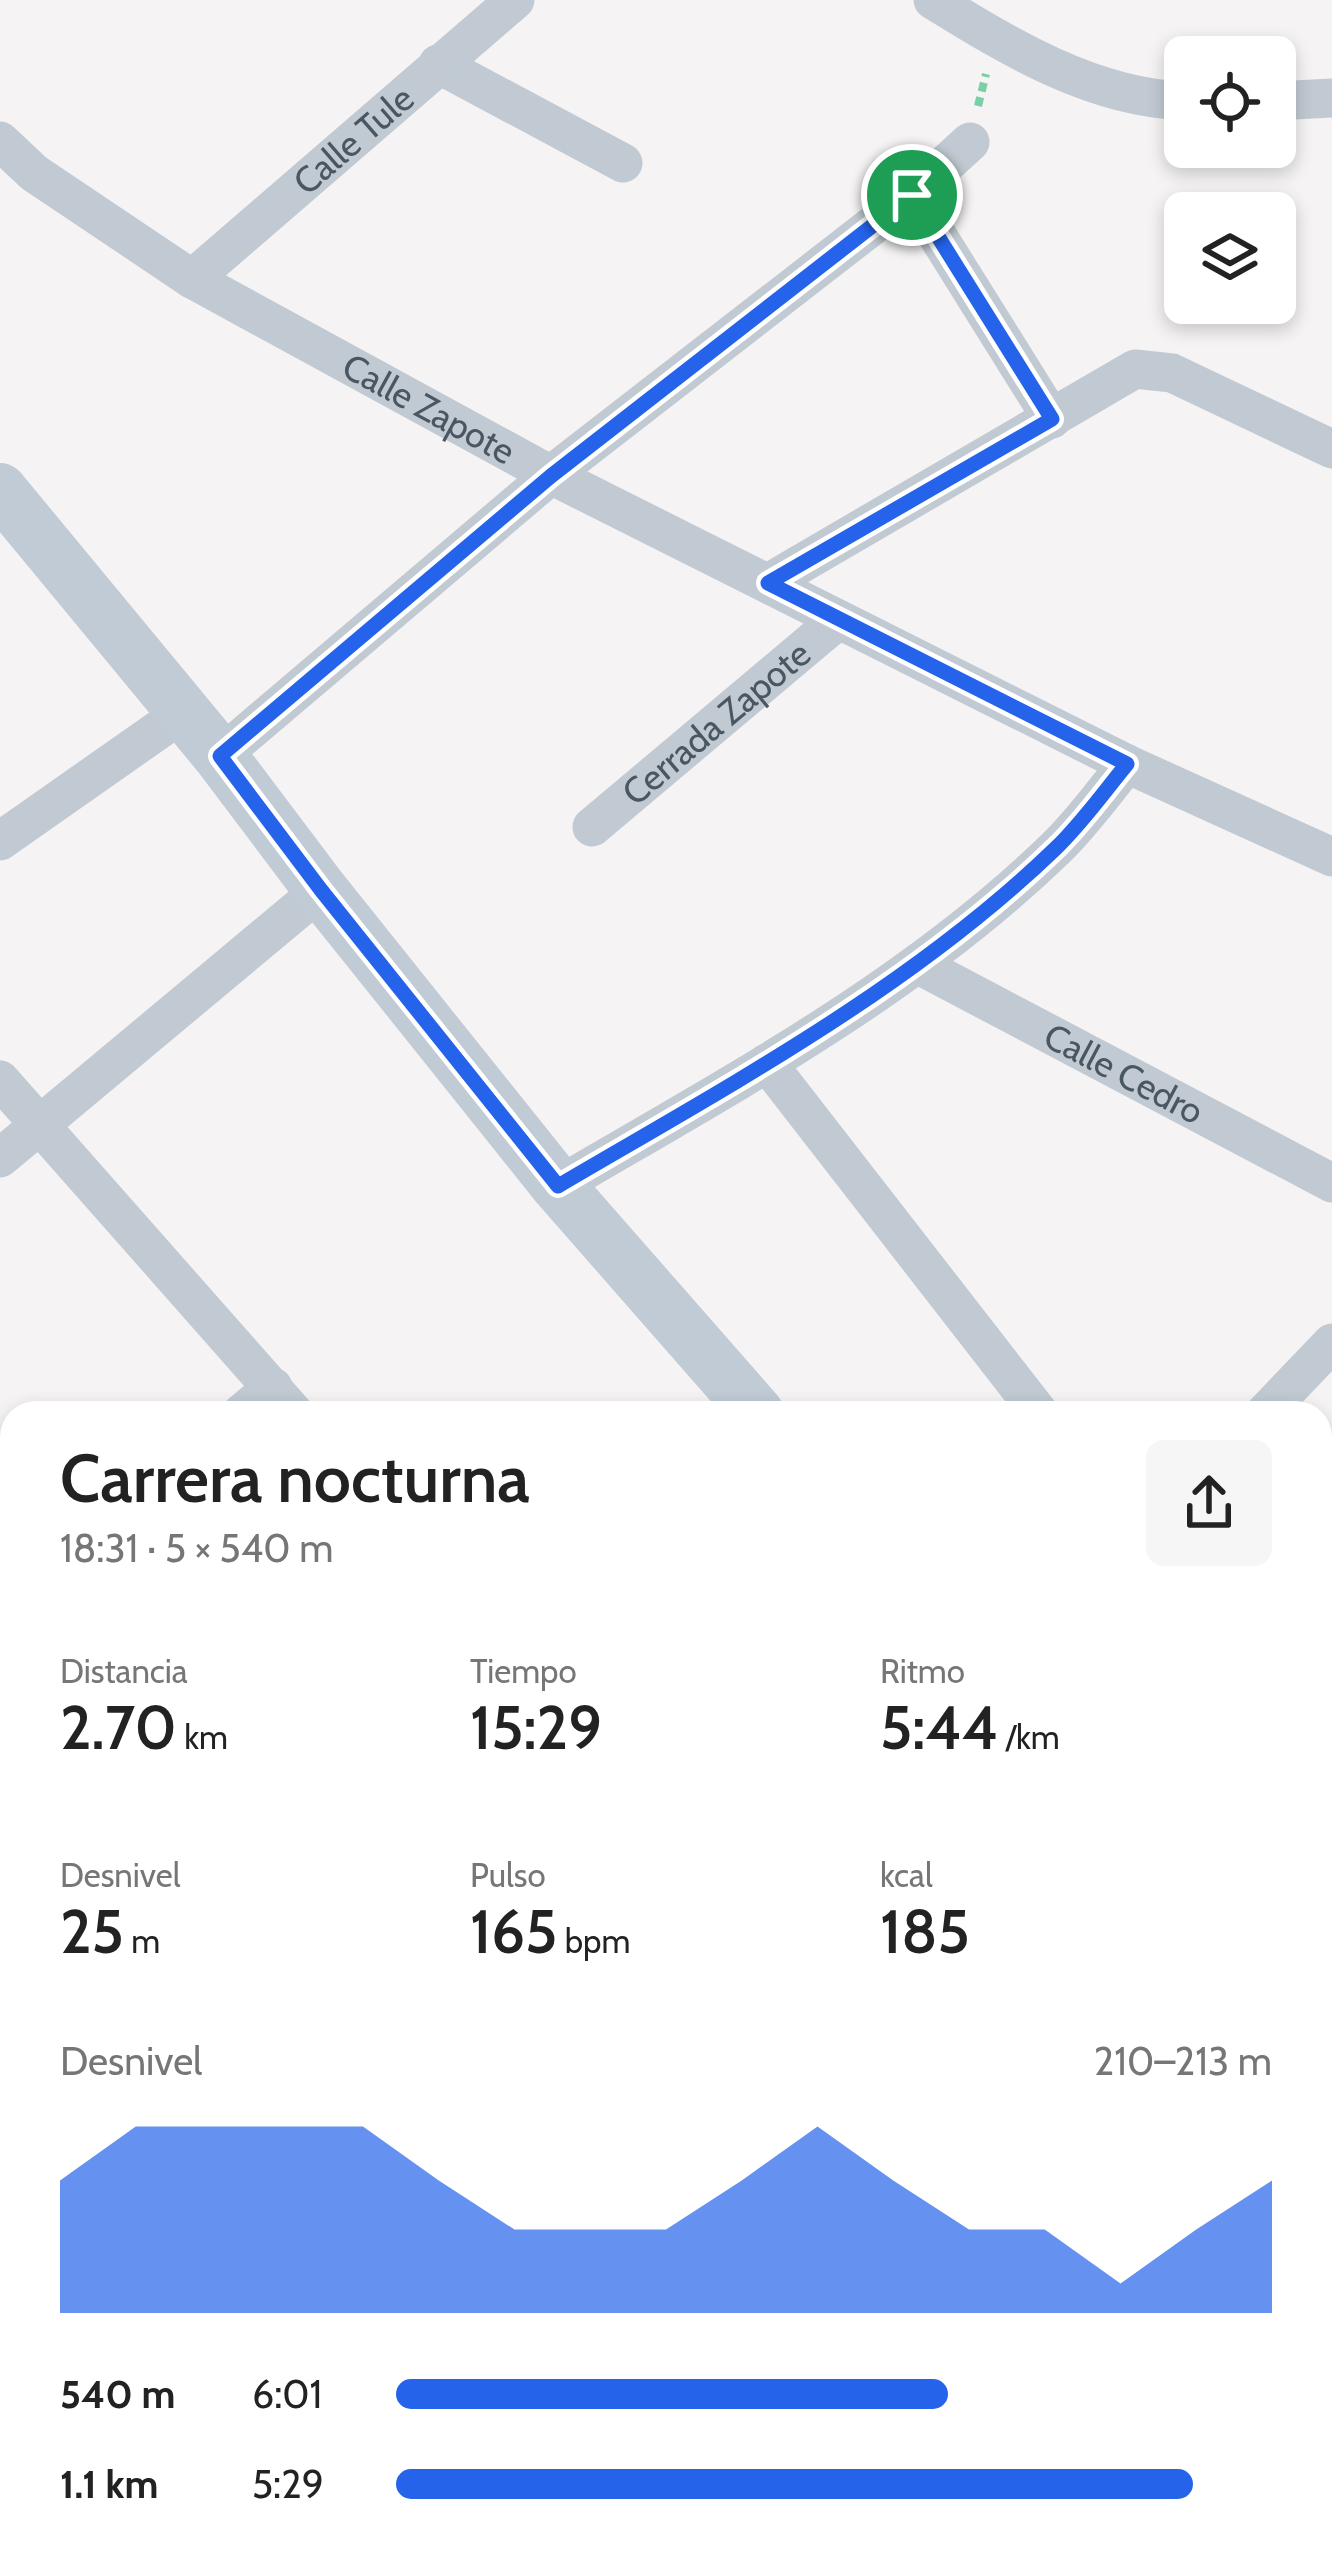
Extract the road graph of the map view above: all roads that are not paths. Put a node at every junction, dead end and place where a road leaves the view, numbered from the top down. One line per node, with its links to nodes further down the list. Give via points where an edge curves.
1 (515, 0): 3 (street, Calle Tule)
2 (934, 0): 5 (street, via 1081,79)
3 (438, 64): 9 (street); 11 (street, Calle Tule)
4 (1332, 98): 6 (street)
5 (1164, 100)
6 (1296, 100)
7 (0, 141): 11 (street, Calle Zapote, via 34,173)
8 (970, 142): 10 (street)
9 (622, 163)
10 (912, 195): 12 (street); 14 (street)
11 (192, 279): 14 (street, Calle Zapote)
12 (1052, 419): 13 (street, via 1135,369 1172,373); 16 (street)
13 (1332, 448)
14 (551, 476): 16 (street, Calle Zapote); 19 (street)
15 (0, 490): 18 (main road)
16 (768, 583): 17 (street, Calle Zapote)
17 (838, 620): 20 (street, Calle Zapote); 21 (street, Cerrada Zapote)
18 (184, 712): 19 (main road); 22 (street)
19 (220, 756): 24 (main road)
20 (1127, 764): 23 (street, Calle Zapote); 25 (street, via 1057,847)
21 (592, 827)
22 (0, 841)
23 (1332, 857)
24 (321, 890): 28 (street); 31 (main road)
25 (917, 964): 26 (street); 30 (street, Calle Cedro)
26 (767, 1063): 31 (street); 35 (street)
27 (0, 1080): 28 (street)
28 (39, 1126): 29 (street); 33 (street)
29 (0, 1158)
30 (1332, 1183)
31 (558, 1186): 34 (main road)
32 (1332, 1343): 36 (street)
33 (283, 1400)
34 (746, 1401)
35 (1031, 1401)
36 (1276, 1401)

